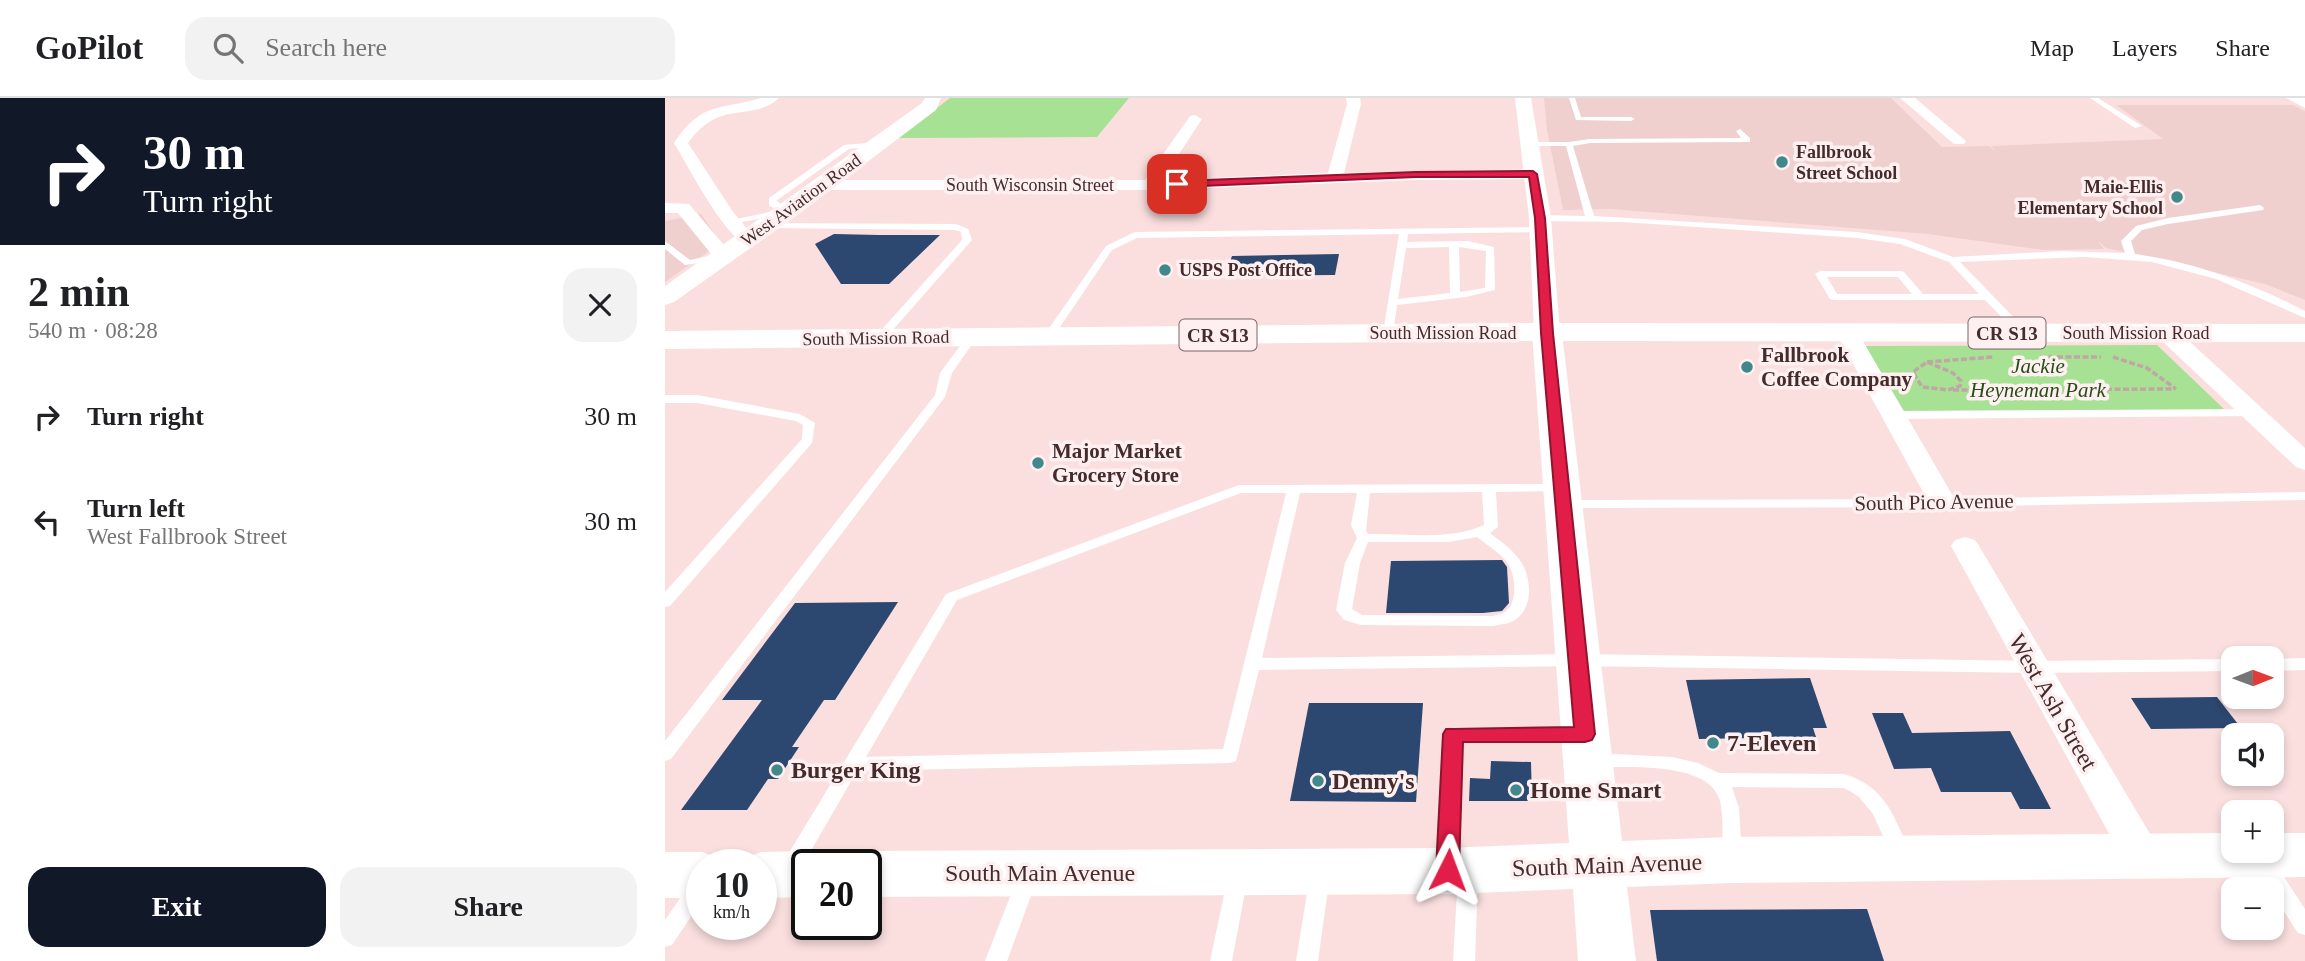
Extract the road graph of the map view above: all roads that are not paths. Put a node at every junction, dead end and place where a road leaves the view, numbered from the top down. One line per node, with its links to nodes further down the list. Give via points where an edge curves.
1 (772, 98): 26 (street, via 710,114 698,121 681,143)
2 (933, 98): 15 (street, West Aviation Road, via 930,106)
3 (1353, 98): 19 (street)
4 (1523, 98): 16 (street)
5 (1572, 98): 11 (lane, via 1578,119)
6 (1907, 98): 14 (street)
7 (2093, 98): 12 (lane)
8 (2294, 98): 9 (street)
9 (2305, 103)
10 (1195, 119): 21 (street)
11 (1631, 119)
12 (2138, 126)
13 (1740, 131): 17 (lane, via 1747,140)
14 (1959, 141)
15 (878, 144): 20 (street, West Aviation Road); 24 (lane, via 850,145 772,200 776,207)
16 (1528, 144): 17 (lane); 18 (street)
17 (1569, 144): 25 (lane)
18 (1533, 174): 19 (street, South Wisconsin Street); 27 (street)
19 (1335, 178): 21 (street, South Wisconsin Street)
20 (822, 185): 21 (street, South Wisconsin Street); 24 (street, West Aviation Road)
21 (1150, 185)
22 (665, 208): 34 (street, via 683,208)
23 (2260, 208): 35 (lane, via 2139,228 2126,241)
24 (788, 211): 26 (lane); 28 (street, West Aviation Road)
25 (1590, 218): 27 (lane); 36 (lane, via 1857,235 1902,241)
26 (731, 221): 30 (street)
27 (1541, 224): 29 (lane); 46 (street)
28 (768, 225): 30 (street, West Aviation Road); 50 (lane, via 956,227 965,231 967,240)
29 (1404, 231): 33 (lane); 49 (lane, via 1135,235 1109,248)
30 (748, 240): 34 (street, West Aviation Road)
31 (665, 244): 34 (lane, via 688,263)
32 (1454, 244): 33 (lane); 37 (lane); 37 (lane, via 1491,249 1490,290)
33 (1402, 245): 41 (lane)
34 (723, 256): 38 (street, West Aviation Road)
35 (2131, 257): 36 (lane, via 2072,254); 42 (lane, via 2242,285)
36 (1952, 260): 40 (lane)
37 (1455, 295): 41 (lane)
38 (665, 297)
39 (1920, 297): 39 (lane, via 1901,274 1820,274 1834,297); 40 (lane)
40 (1988, 297): 52 (lane)
41 (1393, 303): 45 (lane)
42 (2305, 315)
43 (1846, 331): 46 (main road, South Mission Road / CR S13); 52 (main road, South Mission Road / CR S13); 55 (street)
44 (2305, 332): 47 (main road, South Mission Road / CR S13)
45 (1388, 333): 46 (main road, South Mission Road / CR S13); 49 (main road, South Mission Road / CR S13)
46 (1547, 333): 60 (main road)
47 (2168, 334): 52 (main road, South Mission Road / CR S13); 54 (street)
48 (972, 337): 49 (main road, South Mission Road / CR S13); 50 (main road, South Mission Road / CR S13); 74 (lane, via 946,373 941,395)
49 (1048, 337)
50 (880, 338): 51 (main road, South Mission Road / CR S13)
51 (665, 340)
52 (2020, 348)
53 (665, 399): 66 (lane, via 697,399 809,423 808,440)
54 (2252, 413): 55 (lane); 56 (street)
55 (1893, 415): 62 (street)
56 (2305, 462)
57 (1294, 489): 58 (lane, South Pico Avenue); 68 (lane); 75 (lane, South Pico Avenue, via 1239,489 951,597)
58 (1364, 489): 59 (lane, South Pico Avenue); 64 (lane, via 1358,525)
59 (1489, 489): 60 (lane, South Pico Avenue); 63 (lane, via 1491,527)
60 (1562, 496): 62 (lane, South Pico Avenue); 67 (main road)
61 (2305, 496): 62 (lane, South Pico Avenue)
62 (1943, 503)
63 (1482, 534): 64 (lane); 64 (lane, via 1518,567 1516,610 1493,621 1361,620 1349,616 1344,610 1352,564 1355,549)
64 (1364, 538)
65 (1965, 547): 72 (street, West Ash Street)
66 (665, 603)
67 (1578, 660): 68 (lane); 72 (lane); 73 (main road)
68 (1252, 664): 75 (lane, via 1230,756)
69 (2305, 664): 71 (lane)
70 (2221, 665): 72 (lane)
71 (2284, 665)
72 (2032, 667): 78 (street, West Ash Street)
73 (1586, 747): 76 (lane, via 1673,763); 82 (main road); 83 (lane, via 1453,734)
74 (665, 754)
75 (852, 764): 86 (lane, South Pico Avenue)
76 (1717, 780): 79 (lane, via 1844,781 1863,787 1875,799); 80 (lane, via 1728,799)
77 (2221, 855): 78 (main road, South Main Avenue)
78 (2142, 856): 79 (main road, South Main Avenue)
79 (1904, 858): 80 (main road, South Main Avenue)
80 (1732, 860): 82 (main road, South Main Avenue)
81 (2284, 863): 92 (lane)
82 (1597, 866): 83 (main road, South Main Avenue); 98 (main road)
83 (1458, 870): 85 (main road, South Main Avenue); 97 (lane)
84 (1238, 871): 85 (main road, South Main Avenue); 88 (main road, South Main Avenue); 95 (lane)
85 (1320, 871): 96 (lane)
86 (785, 874)
87 (882, 874): 88 (main road, South Main Avenue)
88 (1028, 874): 94 (lane)
89 (665, 875): 90 (main road)
90 (686, 875)
91 (686, 906): 93 (lane)
92 (2305, 926)
93 (665, 938)
94 (996, 961)
95 (1221, 961)
96 (1307, 961)
97 (1464, 961)
98 (1607, 961)

